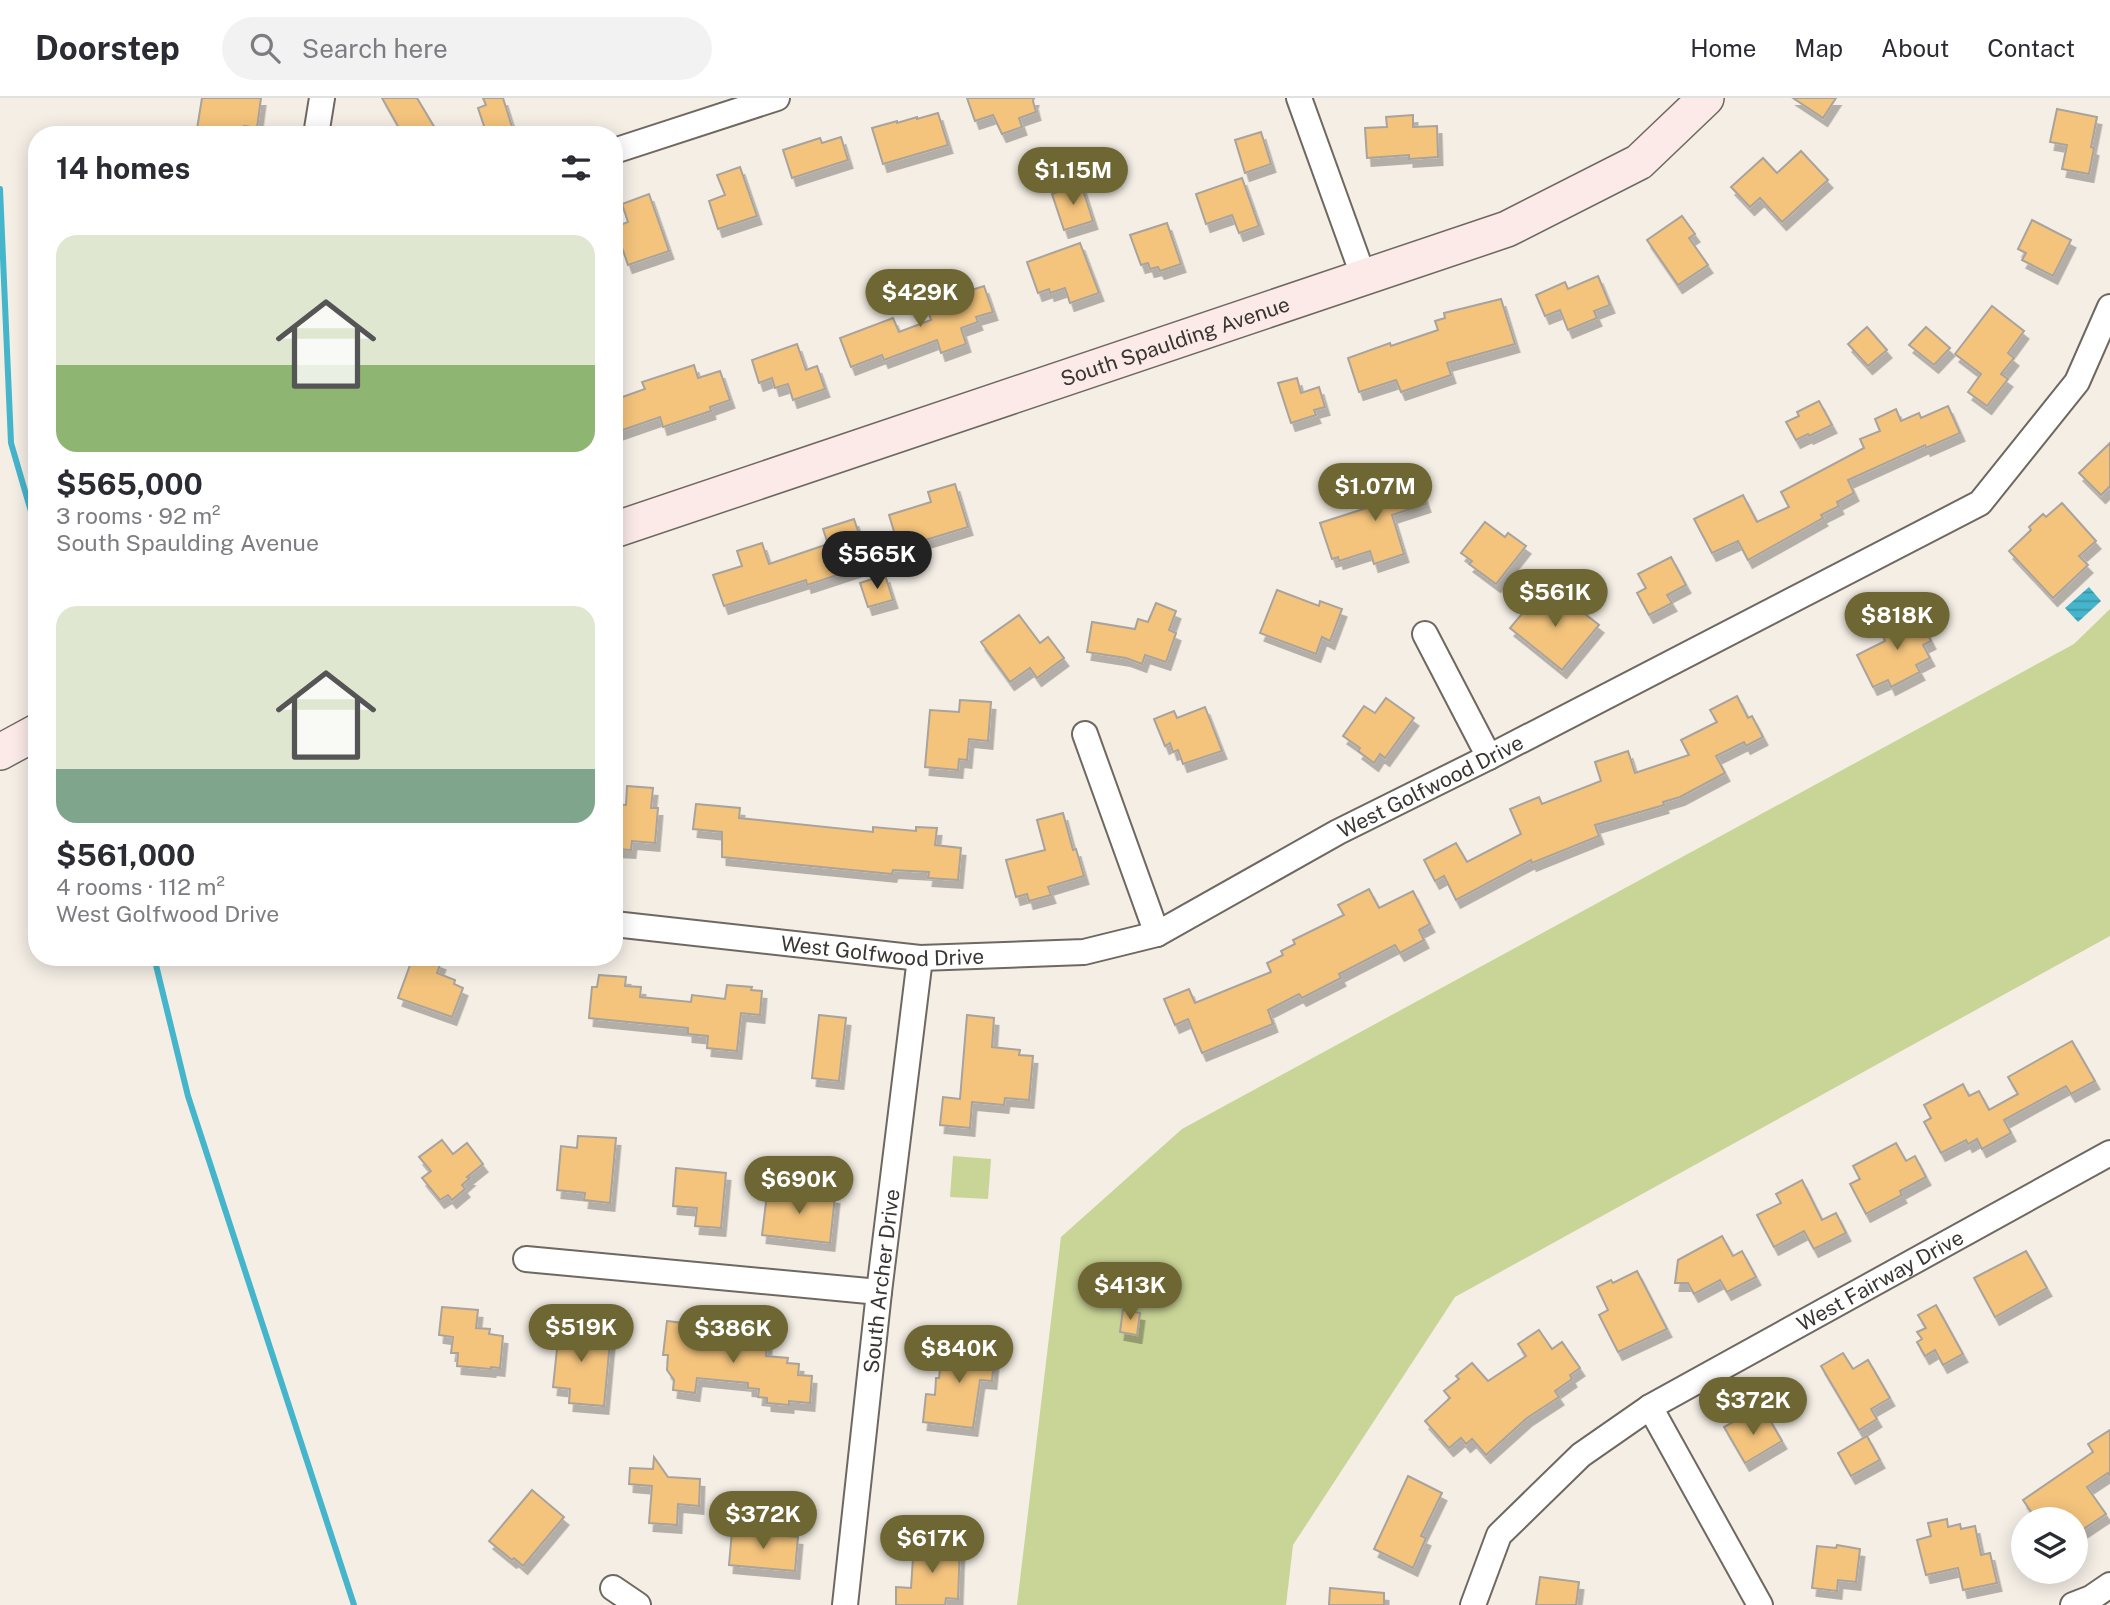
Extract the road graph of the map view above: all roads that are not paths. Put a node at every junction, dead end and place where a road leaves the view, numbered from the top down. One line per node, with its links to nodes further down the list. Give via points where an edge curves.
1 (322, 98): 5 (street)
2 (777, 98): 6 (street)
3 (1299, 98): 7 (street)
4 (1706, 98): 7 (street, South Spaulding Avenue, via 1639,162 1507,229)
5 (317, 126)
6 (623, 148)
7 (1364, 278): 9 (street, South Spaulding Avenue)
8 (2110, 307): 14 (street, West Golfwood Drive, via 2077,382 1980,503)
9 (623, 527)
10 (1425, 634): 14 (street)
11 (1085, 734): 16 (street)
12 (28, 737): 13 (street)
13 (0, 752)
14 (1489, 757): 16 (street, West Golfwood Drive, via 1338,832)
15 (623, 926): 17 (street, West Golfwood Drive)
16 (1157, 934): 17 (street, West Golfwood Drive, via 1084,952)
17 (920, 958): 20 (street, South Archer Drive)
18 (2110, 1153): 21 (street, West Fairway Drive)
19 (526, 1259): 20 (street)
20 (878, 1292): 25 (street, South Archer Drive)
21 (1650, 1407): 26 (street, West Fairway Drive, via 1581,1455 1499,1535); 27 (street)
22 (2110, 1584): 28 (street)
23 (613, 1588): 24 (street)
24 (638, 1605)
25 (845, 1605)
26 (1473, 1605)
27 (1759, 1605)
28 (2073, 1605)

